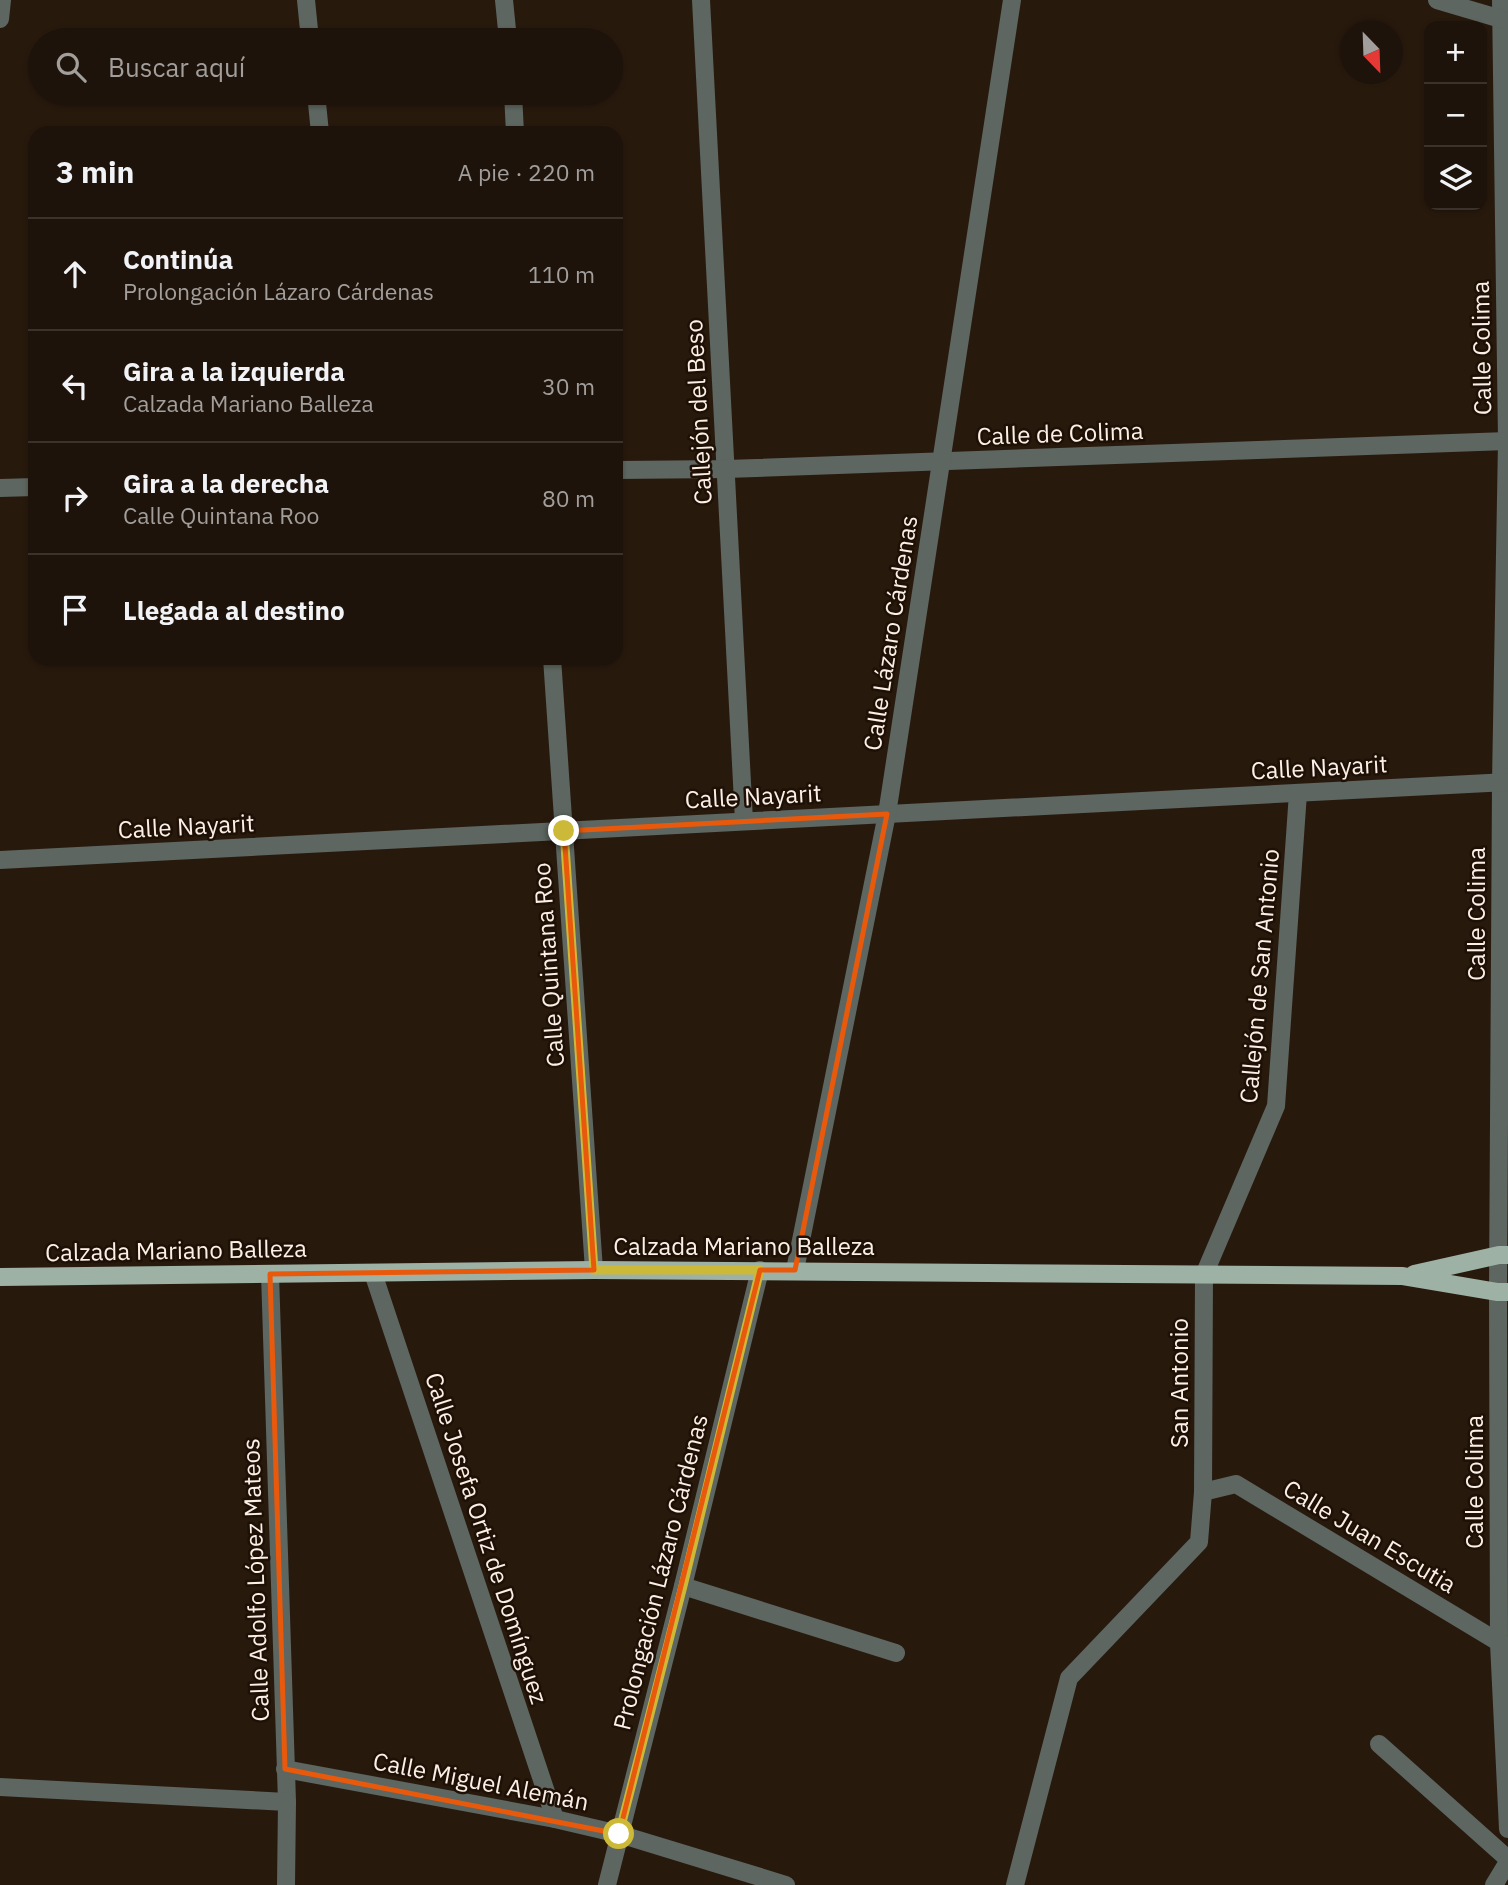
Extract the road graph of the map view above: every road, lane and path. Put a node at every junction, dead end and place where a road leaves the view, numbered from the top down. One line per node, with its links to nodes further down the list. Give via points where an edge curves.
1 (2, 0): 8 (street)
2 (306, 0): 10 (street)
3 (504, 0): 11 (street)
4 (701, 0): 18 (street, Callejón del Beso)
5 (1013, 0): 17 (street, Calle Lázaro Cárdenas)
6 (1437, 0): 9 (street)
7 (1502, 0): 9 (street, Calle Colima)
8 (0, 19)
9 (1505, 20): 16 (street, Calle Colima)
10 (309, 28)
11 (507, 28)
12 (317, 105): 14 (street)
13 (514, 105): 15 (street)
14 (319, 126)
15 (515, 126)
16 (1507, 441): 17 (street, Calle de Colima); 23 (street, Calle Colima)
17 (941, 461): 18 (street, Calle de Colima); 25 (street, Calle Lázaro Cárdenas)
18 (726, 469): 19 (street, Calle de Colima); 26 (street, Callejón del Beso)
19 (623, 470)
20 (28, 487): 21 (street)
21 (0, 488)
22 (552, 665): 27 (street, Calle Quintana Roo)
23 (1505, 782): 24 (street, Calle Nayarit); 29 (street, Calle Colima)
24 (1298, 793): 25 (street, Calle Nayarit); 35 (street, Callejón de San Antonio, via 1276,1106)
25 (887, 814): 26 (street, Calle Nayarit); 32 (street, Calle Lázaro Cárdenas)
26 (744, 821): 27 (street, Calle Nayarit)
27 (564, 831): 28 (street, Calle Nayarit); 30 (street, Calle Quintana Roo)
28 (0, 860)
29 (1504, 1255): 36 (main road, Calzada Mariano Balleza); 38 (street, Calle Colima)
30 (594, 1270): 31 (main road, Calzada Mariano Balleza); 34 (main road, Calzada Mariano Balleza)
31 (760, 1270): 32 (main road, Calzada Mariano Balleza); 40 (street, Prolongación Lázaro Cárdenas)
32 (795, 1270): 35 (main road, Calzada Mariano Balleza)
33 (271, 1273): 34 (main road, Calzada Mariano Balleza); 37 (main road, Calzada Mariano Balleza); 44 (street, Calle Adolfo López Mateos)
34 (373, 1273): 47 (street, Calle Josefa Ortiz de Domínguez)
35 (1204, 1275): 36 (main road, Calzada Mariano Balleza); 39 (street, San Antonio)
36 (1403, 1276): 38 (main road, Calzada Mariano Balleza)
37 (0, 1277)
38 (1503, 1292): 41 (street, Calle Colima)
39 (1203, 1492): 41 (street, Calle Juan Escutia, via 1236,1484); 54 (street, San Antonio, via 1199,1542 1069,1678)
40 (683, 1586): 42 (street); 49 (street, Prolongación Lázaro Cárdenas)
41 (1504, 1645): 48 (street, Calle Colima)
42 (897, 1653)
43 (1379, 1744): 50 (street)
44 (285, 1769): 46 (street, Calle Adolfo López Mateos); 47 (street, Calle Miguel Alemán)
45 (0, 1787): 46 (street)
46 (287, 1802): 51 (street, Calle Adolfo López Mateos)
47 (555, 1819): 49 (street, Calle Miguel Alemán)
48 (1508, 1829)
49 (619, 1834): 52 (street, Prolongación Lázaro Cárdenas); 53 (street, Calle Miguel Alemán)
50 (1508, 1861): 55 (street)
51 (286, 1885)
52 (607, 1885)
53 (786, 1885)
54 (1015, 1885)
55 (1494, 1885)

